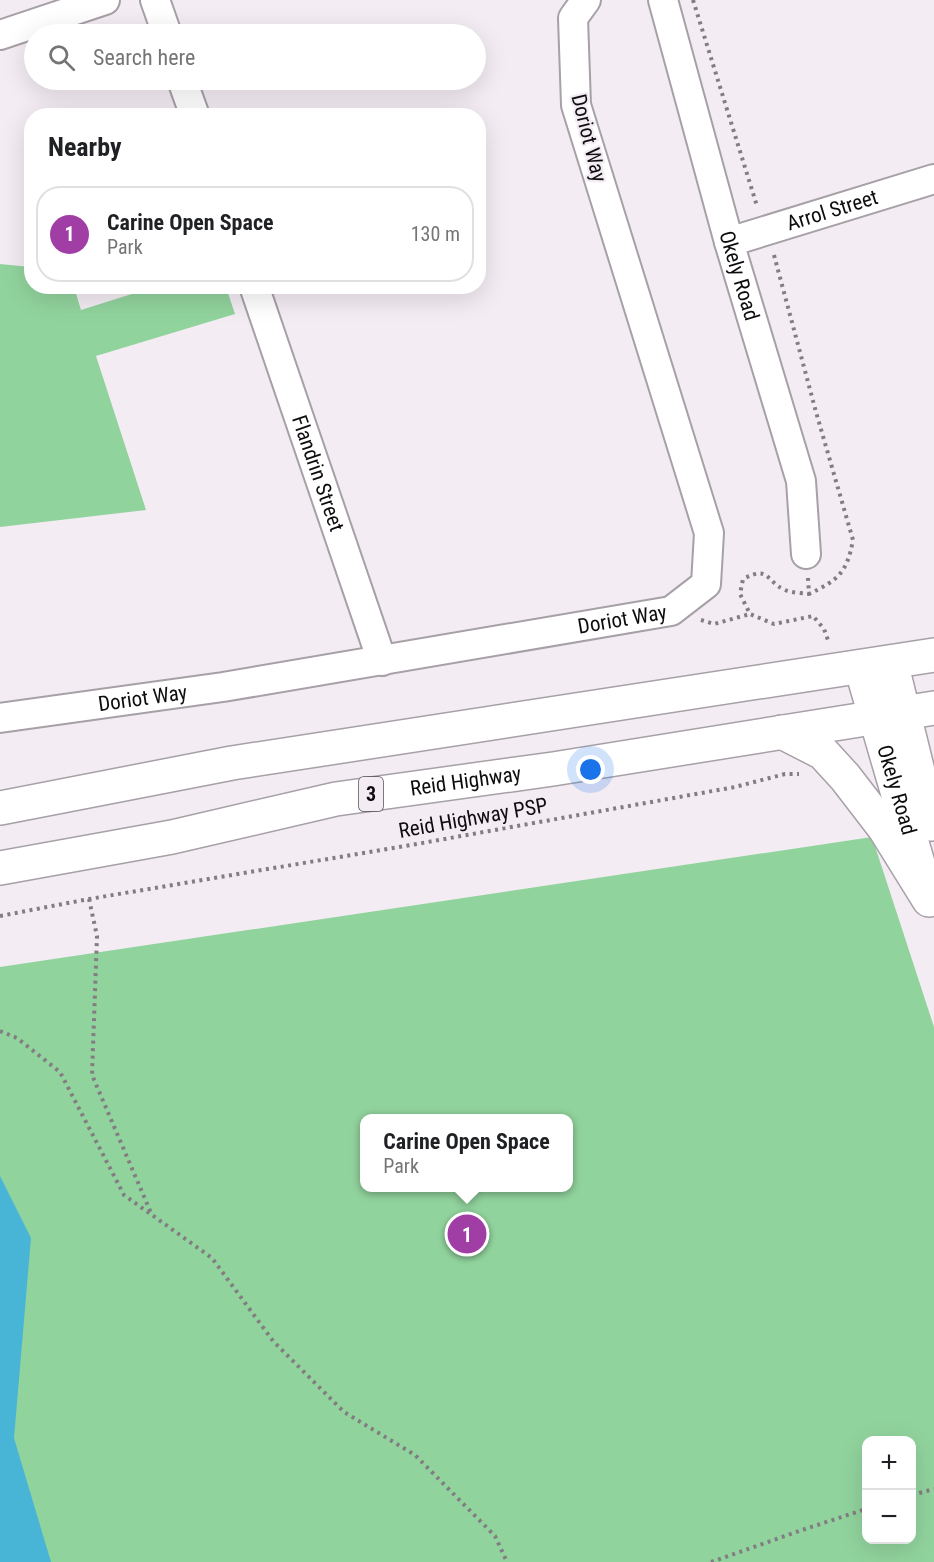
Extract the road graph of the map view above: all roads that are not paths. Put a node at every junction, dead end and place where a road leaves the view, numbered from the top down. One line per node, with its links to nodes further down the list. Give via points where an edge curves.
1 (105, 0): 5 (street)
2 (155, 0): 6 (street)
3 (586, 0): 16 (street, Doriot Way, via 573,18 576,105 709,533 706,584 671,611)
4 (663, 0): 12 (street, Okely Road)
5 (33, 24)
6 (163, 24)
7 (24, 27): 8 (street)
8 (0, 35)
9 (186, 90): 10 (street)
10 (192, 108)
11 (934, 179): 12 (street, Arrol Street)
12 (729, 242): 14 (street, Okely Road, via 801,481)
13 (257, 294): 16 (street, Flandrin Street)
14 (806, 554)
15 (934, 655): 17 (main road)
16 (382, 660): 19 (street, Doriot Way)
17 (862, 667): 18 (main road, Okely Road); 21 (main road, via 232,764)
18 (905, 713): 20 (main road, Reid Highway / 3); 22 (main road, Okely Road); 24 (main road, Okely Road)
19 (0, 718)
20 (782, 732): 23 (main road, Reid Highway / 3, via 336,800 172,837); 24 (main road, via 823,753 845,777 885,829)
21 (0, 808)
22 (932, 814)
23 (0, 868)
24 (932, 905)

